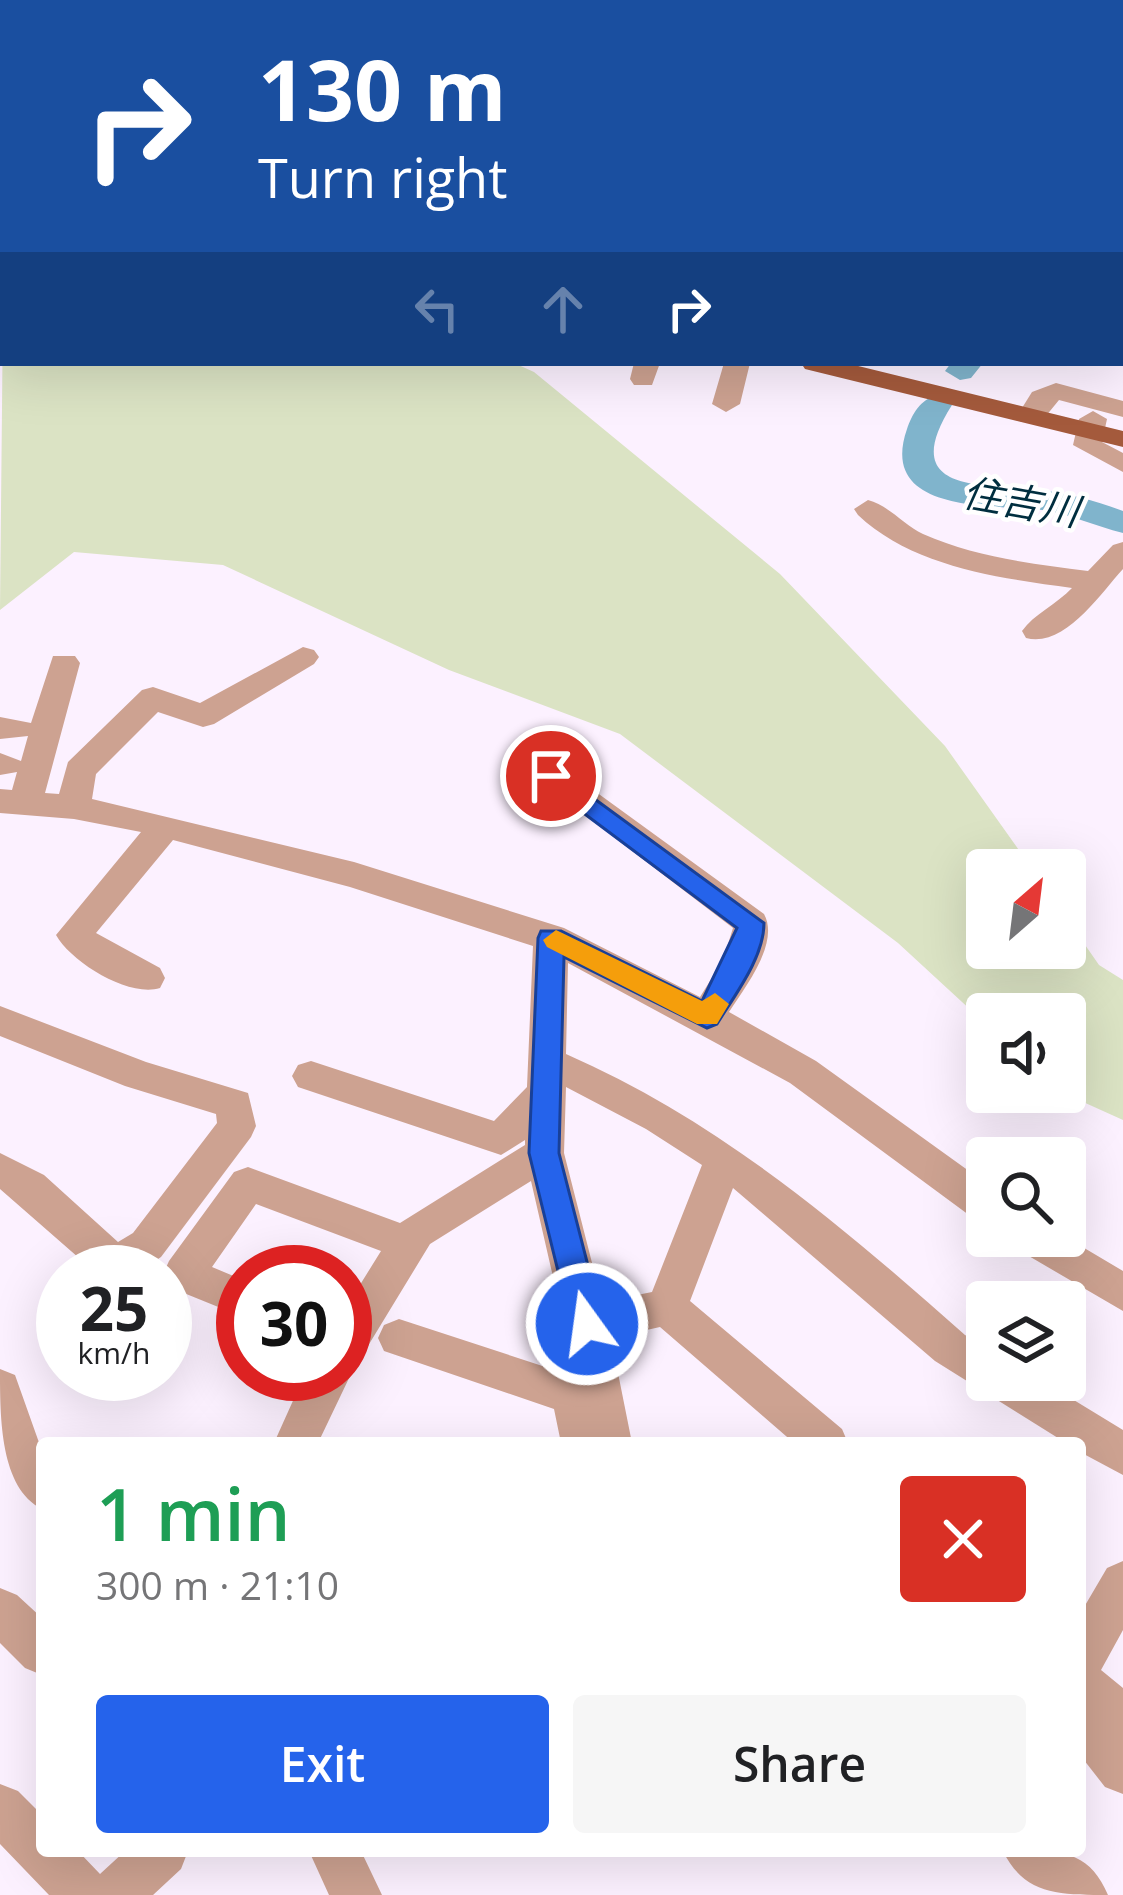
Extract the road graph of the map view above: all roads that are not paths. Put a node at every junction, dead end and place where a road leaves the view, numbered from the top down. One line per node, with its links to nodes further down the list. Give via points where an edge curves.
1 (736, 366): 4 (street)
2 (828, 366): 6 (main road)
3 (881, 366): 6 (main road)
4 (726, 404)
5 (1123, 409): 6 (street, via 1055,391)
6 (1035, 411): 7 (main road)
7 (1091, 425): 8 (main road); 9 (main road); 10 (street, via 1087,445)
8 (1123, 427)
9 (1123, 439)
10 (1123, 464)
11 (868, 509): 13 (street, via 882,528 904,538)
12 (1123, 551): 13 (street)
13 (1090, 581): 14 (street, via 1067,612)
14 (1036, 632)
15 (303, 657): 19 (street, via 203,716 153,698 80,770)
16 (64, 663): 18 (street)
17 (551, 776): 23 (street, via 751,923)
18 (13, 801): 19 (street)
19 (74, 807): 20 (street)
20 (166, 826): 21 (street, via 354,874); 22 (street, via 74,934)
21 (551, 938): 23 (street); 26 (street)
22 (147, 979)
23 (707, 1017): 30 (street, via 856,1106)
24 (0, 1021): 29 (street, via 234,1104 237,1126 147,1245 116,1264)
25 (311, 1076): 26 (street, via 501,1139)
26 (549, 1076): 27 (street); 28 (street, via 578,1073)
27 (544, 1153): 31 (street); 38 (street)
28 (724, 1159): 37 (street); 40 (street)
29 (0, 1168)
30 (966, 1190)
31 (400, 1241): 33 (street); 34 (street, via 248,1184 184,1274); 36 (street)
32 (1064, 1257): 35 (street)
33 (372, 1270)
34 (216, 1288)
35 (1123, 1293)
36 (372, 1294)
37 (667, 1307): 38 (street); 47 (street)
38 (587, 1324): 46 (street)
39 (398, 1338): 45 (street, via 573,1396)
40 (966, 1358)
41 (315, 1401): 44 (street)
42 (1037, 1401): 48 (street)
43 (2, 1408): 49 (street)
44 (299, 1437)
45 (582, 1437)
46 (609, 1437)
47 (819, 1437)
48 (1123, 1454)
49 (36, 1480)
50 (1123, 1584): 53 (street)
51 (0, 1611): 52 (street)
52 (36, 1645)
53 (1086, 1648)
54 (1086, 1689): 55 (street)
55 (1123, 1720)
56 (1086, 1723): 57 (street)
57 (1123, 1769)
58 (0, 1809): 59 (street)
59 (36, 1845)
60 (48, 1857): 64 (street)
61 (157, 1857): 65 (street)
62 (337, 1857): 66 (street)
63 (1035, 1857): 67 (street)
64 (84, 1895)
65 (116, 1895)
66 (356, 1895)
67 (1082, 1895)

